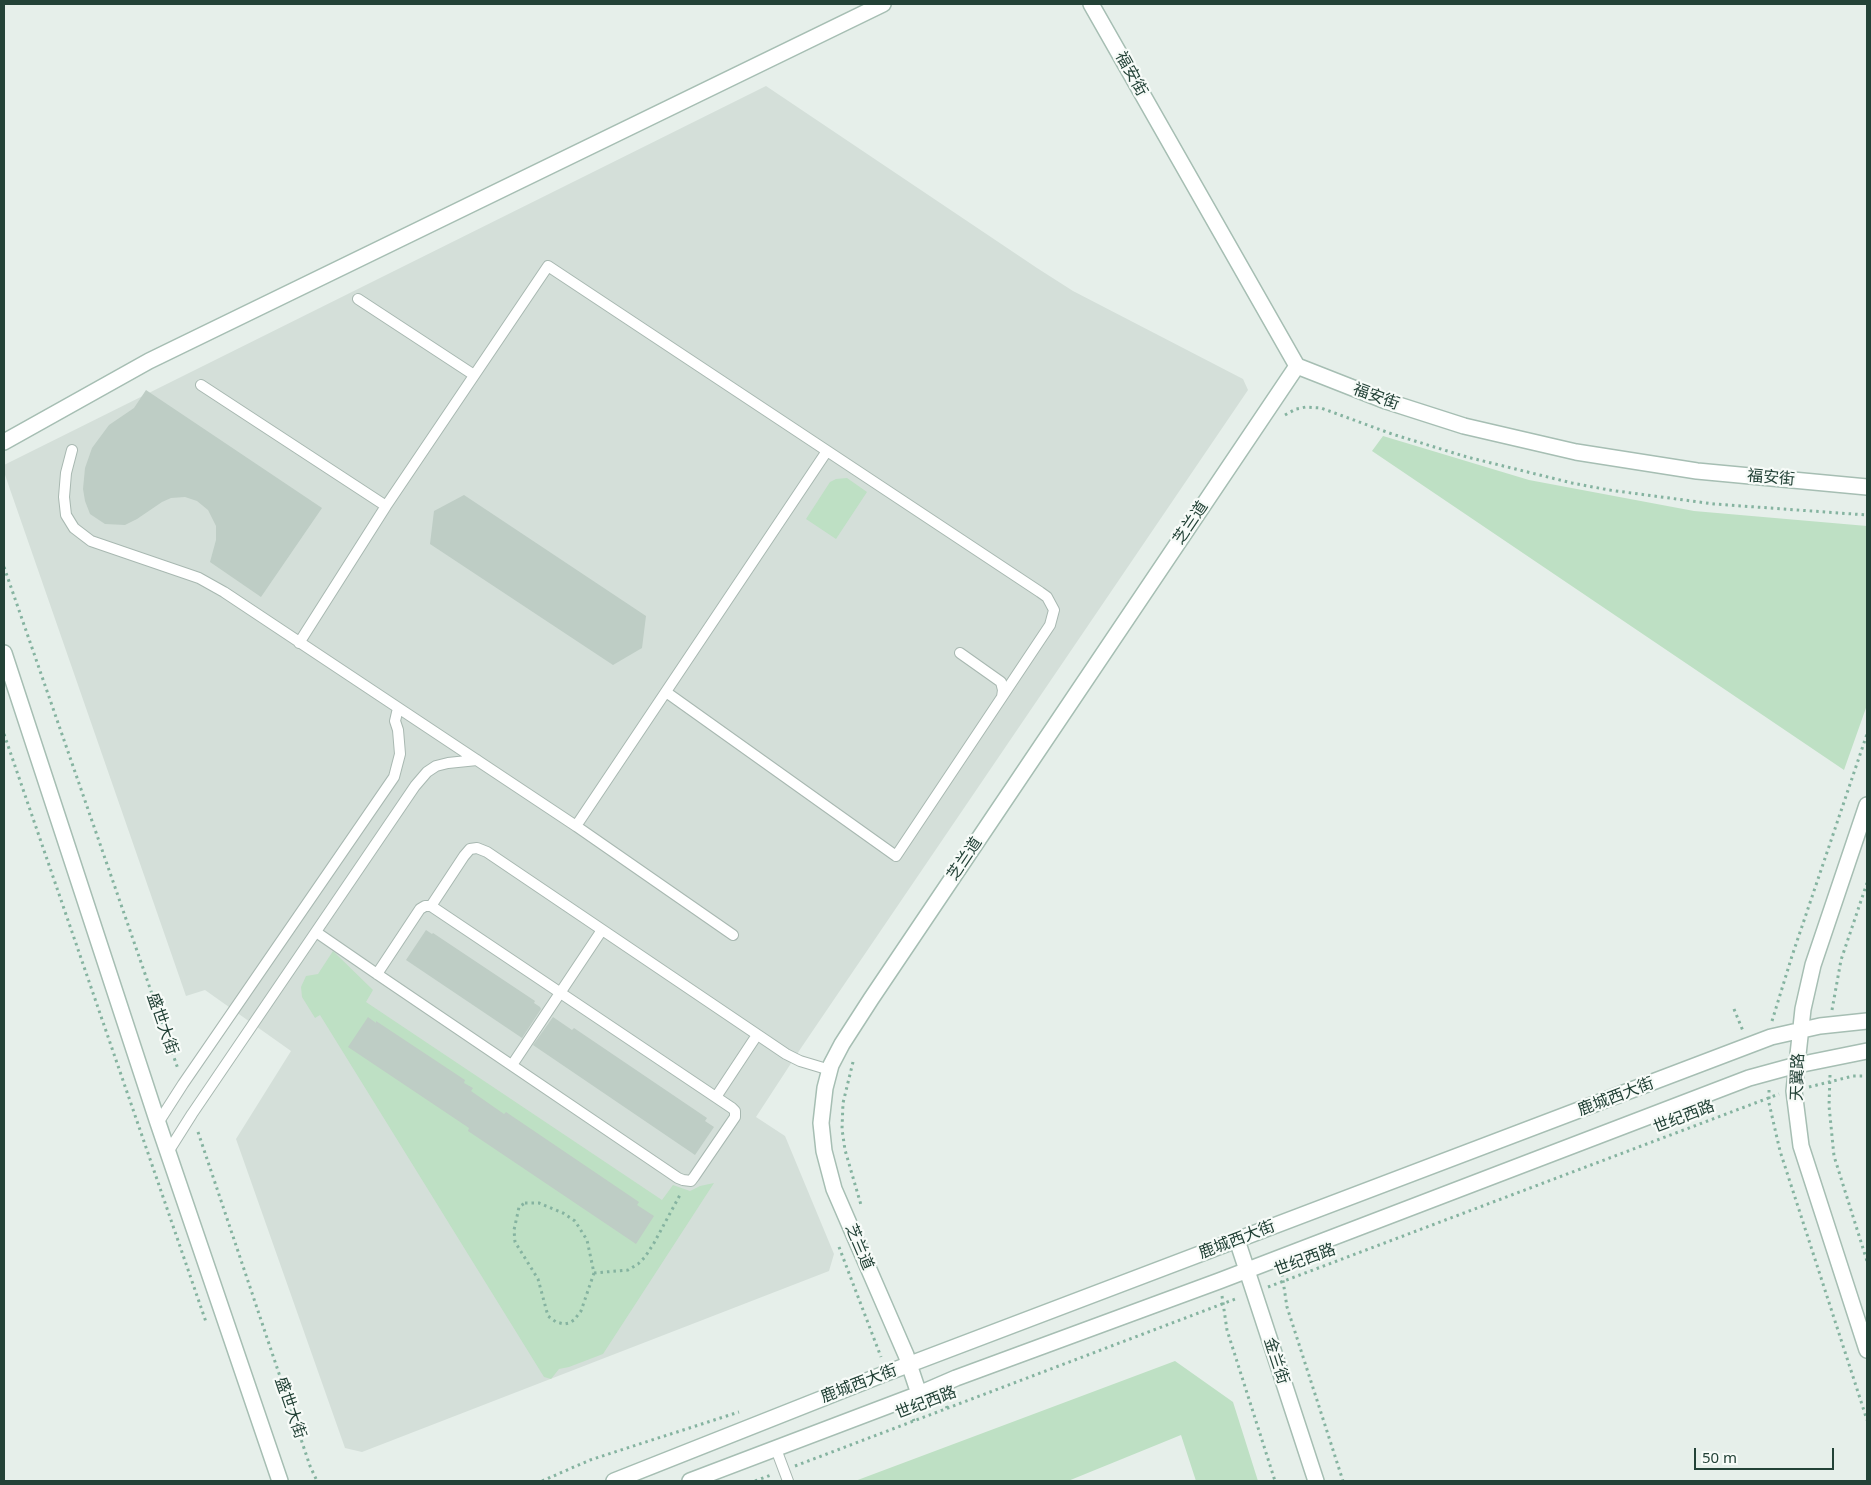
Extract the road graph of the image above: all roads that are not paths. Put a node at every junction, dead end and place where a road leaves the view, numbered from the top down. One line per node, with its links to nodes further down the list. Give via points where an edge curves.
1 (883, 4): 7 (street, via 149,361)
2 (1091, 4): 4 (street, 福安街)
3 (358, 299): 5 (lane)
4 (1297, 366): 10 (street, 福安街, via 1386,401 1446,420 1576,452 1697,471); 33 (street, 芝兰道, via 871,999 842,1044)
5 (474, 375): 9 (lane, via 548,266); 11 (lane)
6 (201, 385): 11 (lane)
7 (4, 442)
8 (72, 450): 12 (lane, via 64,497 66,515 74,528 91,541 199,578)
9 (827, 451): 15 (lane); 16 (lane, via 1040,592 1052,604 1054,610 1050,625)
10 (1867, 487)
11 (386, 506): 12 (lane)
12 (299, 642): 17 (lane)
13 (4, 653): 35 (street, 盛世大街)
14 (960, 653): 16 (lane, via 1001,682)
15 (666, 692): 16 (lane, via 896,856); 20 (lane)
16 (1002, 698)
17 (398, 708): 18 (lane); 35 (lane, via 395,721 400,754 394,777)
18 (477, 760): 20 (lane); 23 (lane, via 448,762 427,772)
19 (1867, 805): 28 (street, 天翼路, via 1813,965)
20 (576, 826): 24 (lane)
21 (431, 906): 22 (lane, via 464,856 470,849 477,848); 25 (lane, via 420,909); 26 (lane)
22 (602, 930): 26 (lane); 29 (lane)
23 (316, 932): 25 (lane); 36 (lane)
24 (733, 935)
25 (377, 974): 31 (lane)
26 (561, 992): 31 (lane); 34 (lane)
27 (1867, 1021): 28 (street, 鹿城西大街)
28 (1800, 1030): 32 (street, 天翼路); 37 (street, 鹿城西大街, via 1771,1037)
29 (757, 1035): 33 (lane, via 800,1061); 34 (lane)
30 (1867, 1052): 32 (street, 鹿城西大街)
31 (512, 1065): 34 (lane, via 687,1182 694,1177 735,1117 735,1111)
32 (1798, 1065): 38 (street, 鹿城西大街, via 1750,1078); 39 (street, 天翼路, via 1794,1091 1801,1146)
33 (830, 1070): 40 (street, 芝兰道, via 821,1123 824,1151 834,1188)
34 (716, 1097)
35 (158, 1123): 36 (street, 盛世大街)
36 (168, 1152): 43 (street, 盛世大街)
37 (1237, 1240): 38 (street, 金兰街); 40 (street, 鹿城西大街)
38 (1246, 1270): 41 (street, 鹿城西大街); 47 (street, 金兰街)
39 (1867, 1350)
40 (903, 1367): 41 (street, 芝兰道); 44 (street, 鹿城西大街)
41 (913, 1396): 42 (street, 鹿城西大街)
42 (776, 1449): 45 (street, 鹿城西大街); 46 (lane)
43 (280, 1481)
44 (614, 1481)
45 (690, 1481)
46 (788, 1481)
47 (1316, 1481)

